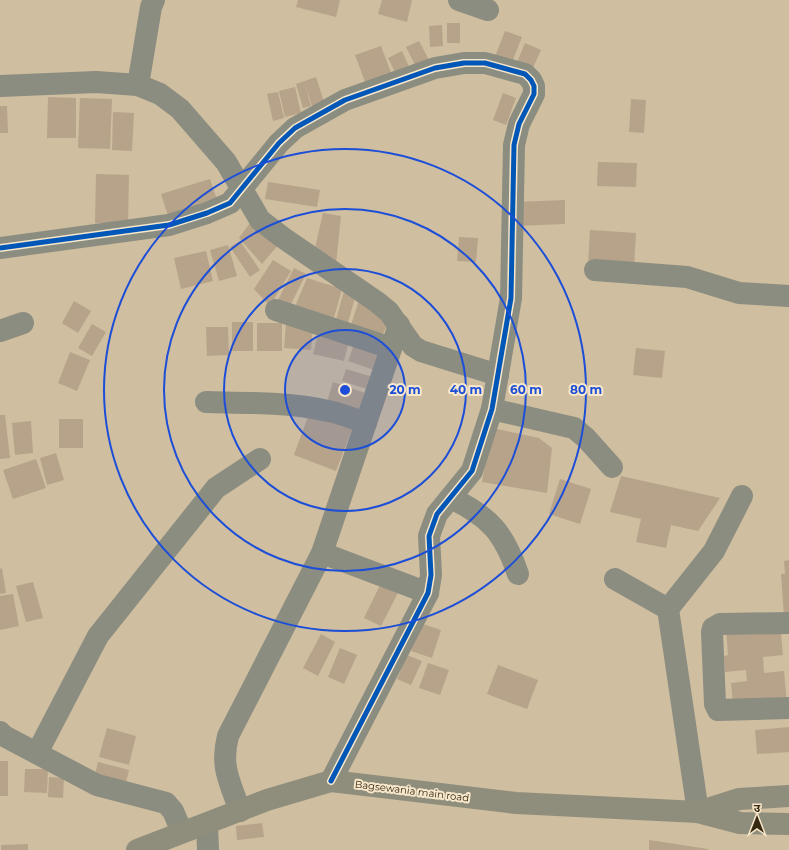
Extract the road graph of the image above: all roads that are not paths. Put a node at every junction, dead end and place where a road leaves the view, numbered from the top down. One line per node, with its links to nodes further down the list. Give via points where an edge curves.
1 (154, 0): 4 (street)
2 (459, 0): 3 (street)
3 (488, 10)
4 (138, 85): 5 (street, via 96,82); 6 (street, via 160,94 180,109 226,162)
5 (0, 86)
6 (242, 188): 7 (street, via 230,203 169,225); 12 (street, via 260,220 377,302); 15 (street, via 279,143 295,128 345,100 435,68 464,63 485,63 525,74 534,86 534,94 519,124 514,145 511,298)
7 (0, 248)
8 (595, 270): 9 (street, via 687,277 739,293)
9 (789, 296)
10 (276, 310): 14 (street)
11 (23, 323): 13 (street)
12 (398, 324): 14 (street); 15 (street, via 413,346 421,351)
13 (0, 331)
14 (390, 348): 18 (street)
15 (498, 375): 17 (street)
16 (206, 402): 18 (street, via 309,407)
17 (492, 409): 20 (street, via 574,428); 22 (street, via 472,471)
18 (366, 423): 23 (street)
19 (260, 459): 32 (street, via 216,488 98,636)
20 (612, 467)
21 (742, 496): 27 (street, via 714,551)
22 (451, 498): 24 (street, via 474,509 499,532); 26 (street, via 437,514 429,536 431,575)
23 (322, 553): 26 (street); 35 (street, via 228,736 224,752 225,768)
24 (518, 574)
25 (615, 579): 27 (street)
26 (428, 593): 33 (street)
27 (668, 610): 36 (street)
28 (789, 623): 29 (street, via 720,624 713,628 712,632 715,704 718,710)
29 (789, 708)
30 (0, 732): 32 (street)
31 (0, 749): 32 (street)
32 (31, 749): 39 (street, via 97,785 166,803 173,811)
33 (331, 781): 35 (main road, Bagsewania main road); 36 (main road, Bagsewania main road, via 516,803)
34 (789, 796): 36 (main road, via 739,799)
35 (240, 811): 37 (main road, Bagsewania main road)
36 (698, 812): 38 (main road, via 740,823)
37 (207, 824): 39 (main road, Bagsewania main road); 41 (street)
38 (789, 824)
39 (182, 832): 40 (main road, Bagsewania main road)
40 (137, 850)
41 (208, 850)

